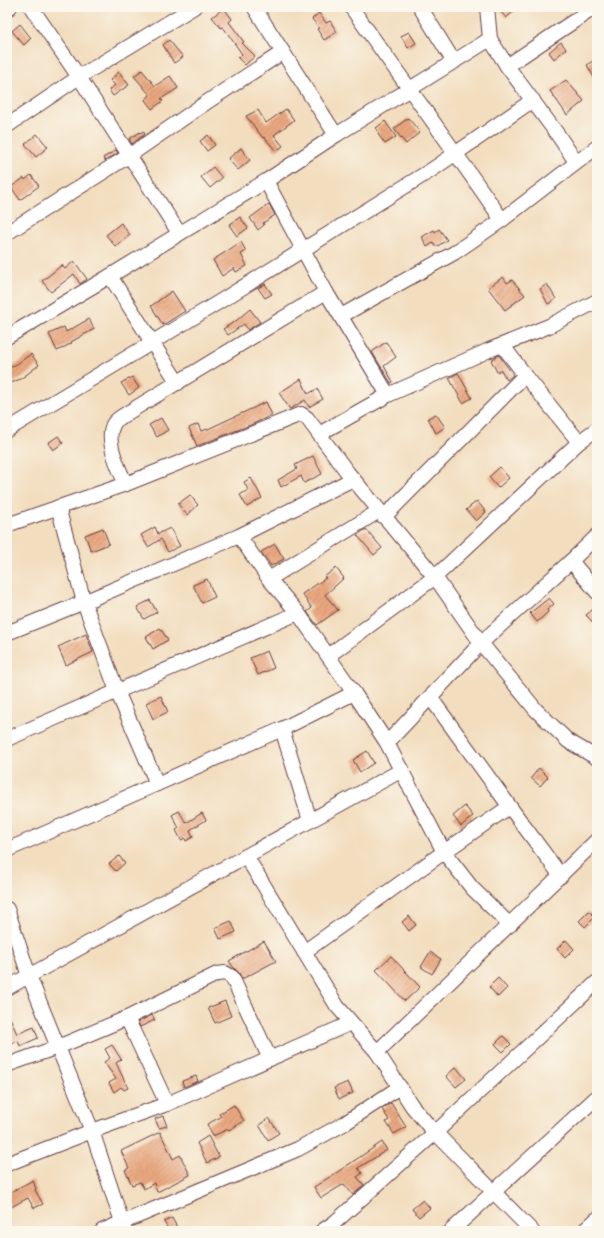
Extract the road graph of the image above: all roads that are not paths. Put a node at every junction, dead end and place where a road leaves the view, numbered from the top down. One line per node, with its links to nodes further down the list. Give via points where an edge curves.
1 (10, 7): 9 (street)
2 (31, 7): 14 (street)
3 (194, 7): 14 (street)
4 (254, 7): 11 (street)
5 (351, 7): 15 (street)
6 (420, 7): 12 (street)
7 (487, 7): 10 (street)
8 (595, 7): 13 (street)
9 (7, 9)
10 (490, 39): 12 (street); 13 (street)
11 (283, 52): 18 (street); 21 (street)
12 (454, 62): 15 (street)
13 (507, 66): 16 (street)
14 (79, 77): 17 (street); 21 (street)
15 (409, 90): 18 (street); 20 (street)
16 (533, 100): 20 (street); 22 (street)
17 (7, 126)
18 (336, 135): 23 (street)
19 (597, 147): 22 (street)
20 (456, 153): 24 (street); 27 (street)
21 (130, 155): 25 (street); 26 (street)
22 (576, 162): 24 (street)
23 (266, 181): 26 (street); 27 (street)
24 (502, 220): 31 (street, via 454,252)
25 (7, 233)
26 (179, 233): 28 (street)
27 (303, 250): 29 (street); 33 (street)
28 (110, 276): 32 (street); 33 (street)
29 (326, 292): 31 (street); 36 (street)
30 (597, 301): 34 (street)
31 (341, 316): 37 (street)
32 (7, 337)
33 (152, 342): 36 (street); 39 (street)
34 (503, 346): 35 (street); 37 (street)
35 (525, 375): 41 (street); 45 (street)
36 (178, 383): 43 (street, via 114,423 111,433 114,458)
37 (388, 395): 40 (street)
38 (597, 429): 41 (street)
39 (7, 430)
40 (319, 434): 42 (street); 43 (street, via 301,414)
41 (579, 442): 50 (street)
42 (353, 480): 45 (street); 47 (street)
43 (126, 484): 44 (street)
44 (58, 507): 46 (street); 53 (street)
45 (381, 514): 50 (street); 51 (street)
46 (7, 525)
47 (239, 536): 51 (street); 53 (street)
48 (597, 536): 49 (street)
49 (572, 561): 52 (street); 56 (street)
50 (435, 577): 56 (street); 57 (street)
51 (269, 579): 54 (street)
52 (597, 592)
53 (84, 602): 55 (street); 58 (street)
54 (298, 613): 57 (street); 58 (street)
55 (7, 633)
56 (481, 644): 60 (street); 64 (street, via 536,710 568,741)
57 (328, 656): 59 (street)
58 (117, 691): 62 (street); 66 (street)
59 (354, 693): 61 (street); 63 (street)
60 (430, 696): 63 (street); 67 (street)
61 (282, 729): 66 (street); 68 (street)
62 (7, 739)
63 (386, 743): 65 (street)
64 (597, 758)
65 (402, 770): 68 (street); 71 (street)
66 (157, 784): 70 (street)
67 (509, 807): 71 (street); 73 (street)
68 (310, 821): 72 (street)
69 (596, 842): 73 (street)
70 (7, 850)
71 (444, 852): 75 (street, via 472,888); 76 (street)
72 (246, 856): 76 (street); 77 (street)
73 (561, 876): 75 (street)
74 (7, 909): 77 (street)
75 (510, 925): 83 (street)
76 (304, 952): 81 (street, via 337,1006)
77 (29, 976): 79 (street); 82 (street)
78 (597, 982): 90 (street)
79 (7, 988)
80 (127, 1018): 82 (street); 84 (street, via 217,974 225,974 232,977); 88 (street)
81 (352, 1023): 83 (street); 84 (street)
82 (58, 1047): 85 (street); 89 (street)
83 (377, 1052): 86 (street)
84 (270, 1059): 88 (street)
85 (7, 1065)
86 (400, 1087): 90 (street, via 412,1106); 94 (street, via 345,1123 298,1149)
87 (597, 1098): 92 (street)
88 (167, 1104): 89 (street)
89 (92, 1131): 91 (street); 94 (street)
90 (436, 1132): 92 (street); 96 (street)
91 (7, 1164)
92 (493, 1191): 97 (street); 98 (street)
93 (597, 1219): 99 (street)
94 (123, 1227): 95 (street)
95 (102, 1231)
96 (322, 1231)
97 (451, 1231)
98 (532, 1231)
99 (584, 1231)

